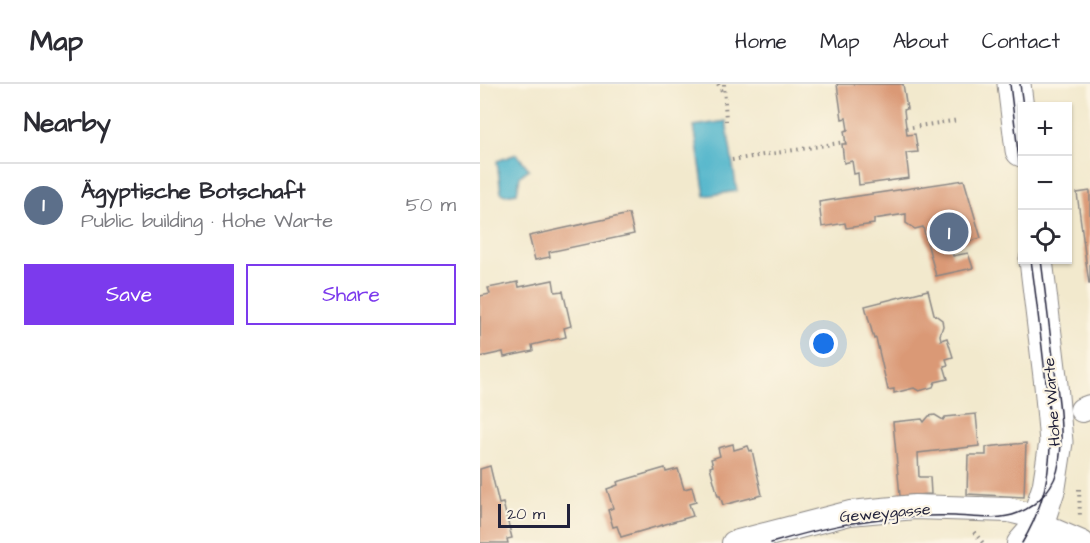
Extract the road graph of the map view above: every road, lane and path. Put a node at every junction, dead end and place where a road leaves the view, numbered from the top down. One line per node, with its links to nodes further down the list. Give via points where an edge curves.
1 (718, 84): 4 (path)
2 (724, 84): 4 (path)
3 (1014, 84): 5 (street)
4 (725, 97): 7 (path)
5 (1018, 113)
6 (959, 120): 8 (path)
7 (726, 121)
8 (906, 128)
9 (845, 142): 10 (path)
10 (732, 160)
11 (1036, 264): 12 (street, Hohe Warte, via 1056,442 1049,487)
12 (1032, 536): 13 (street, Geweygasse, via 1029,516 997,509 915,507 850,513); 14 (street, Geweygasse, via 1054,531)
13 (734, 543)
14 (1082, 543)

